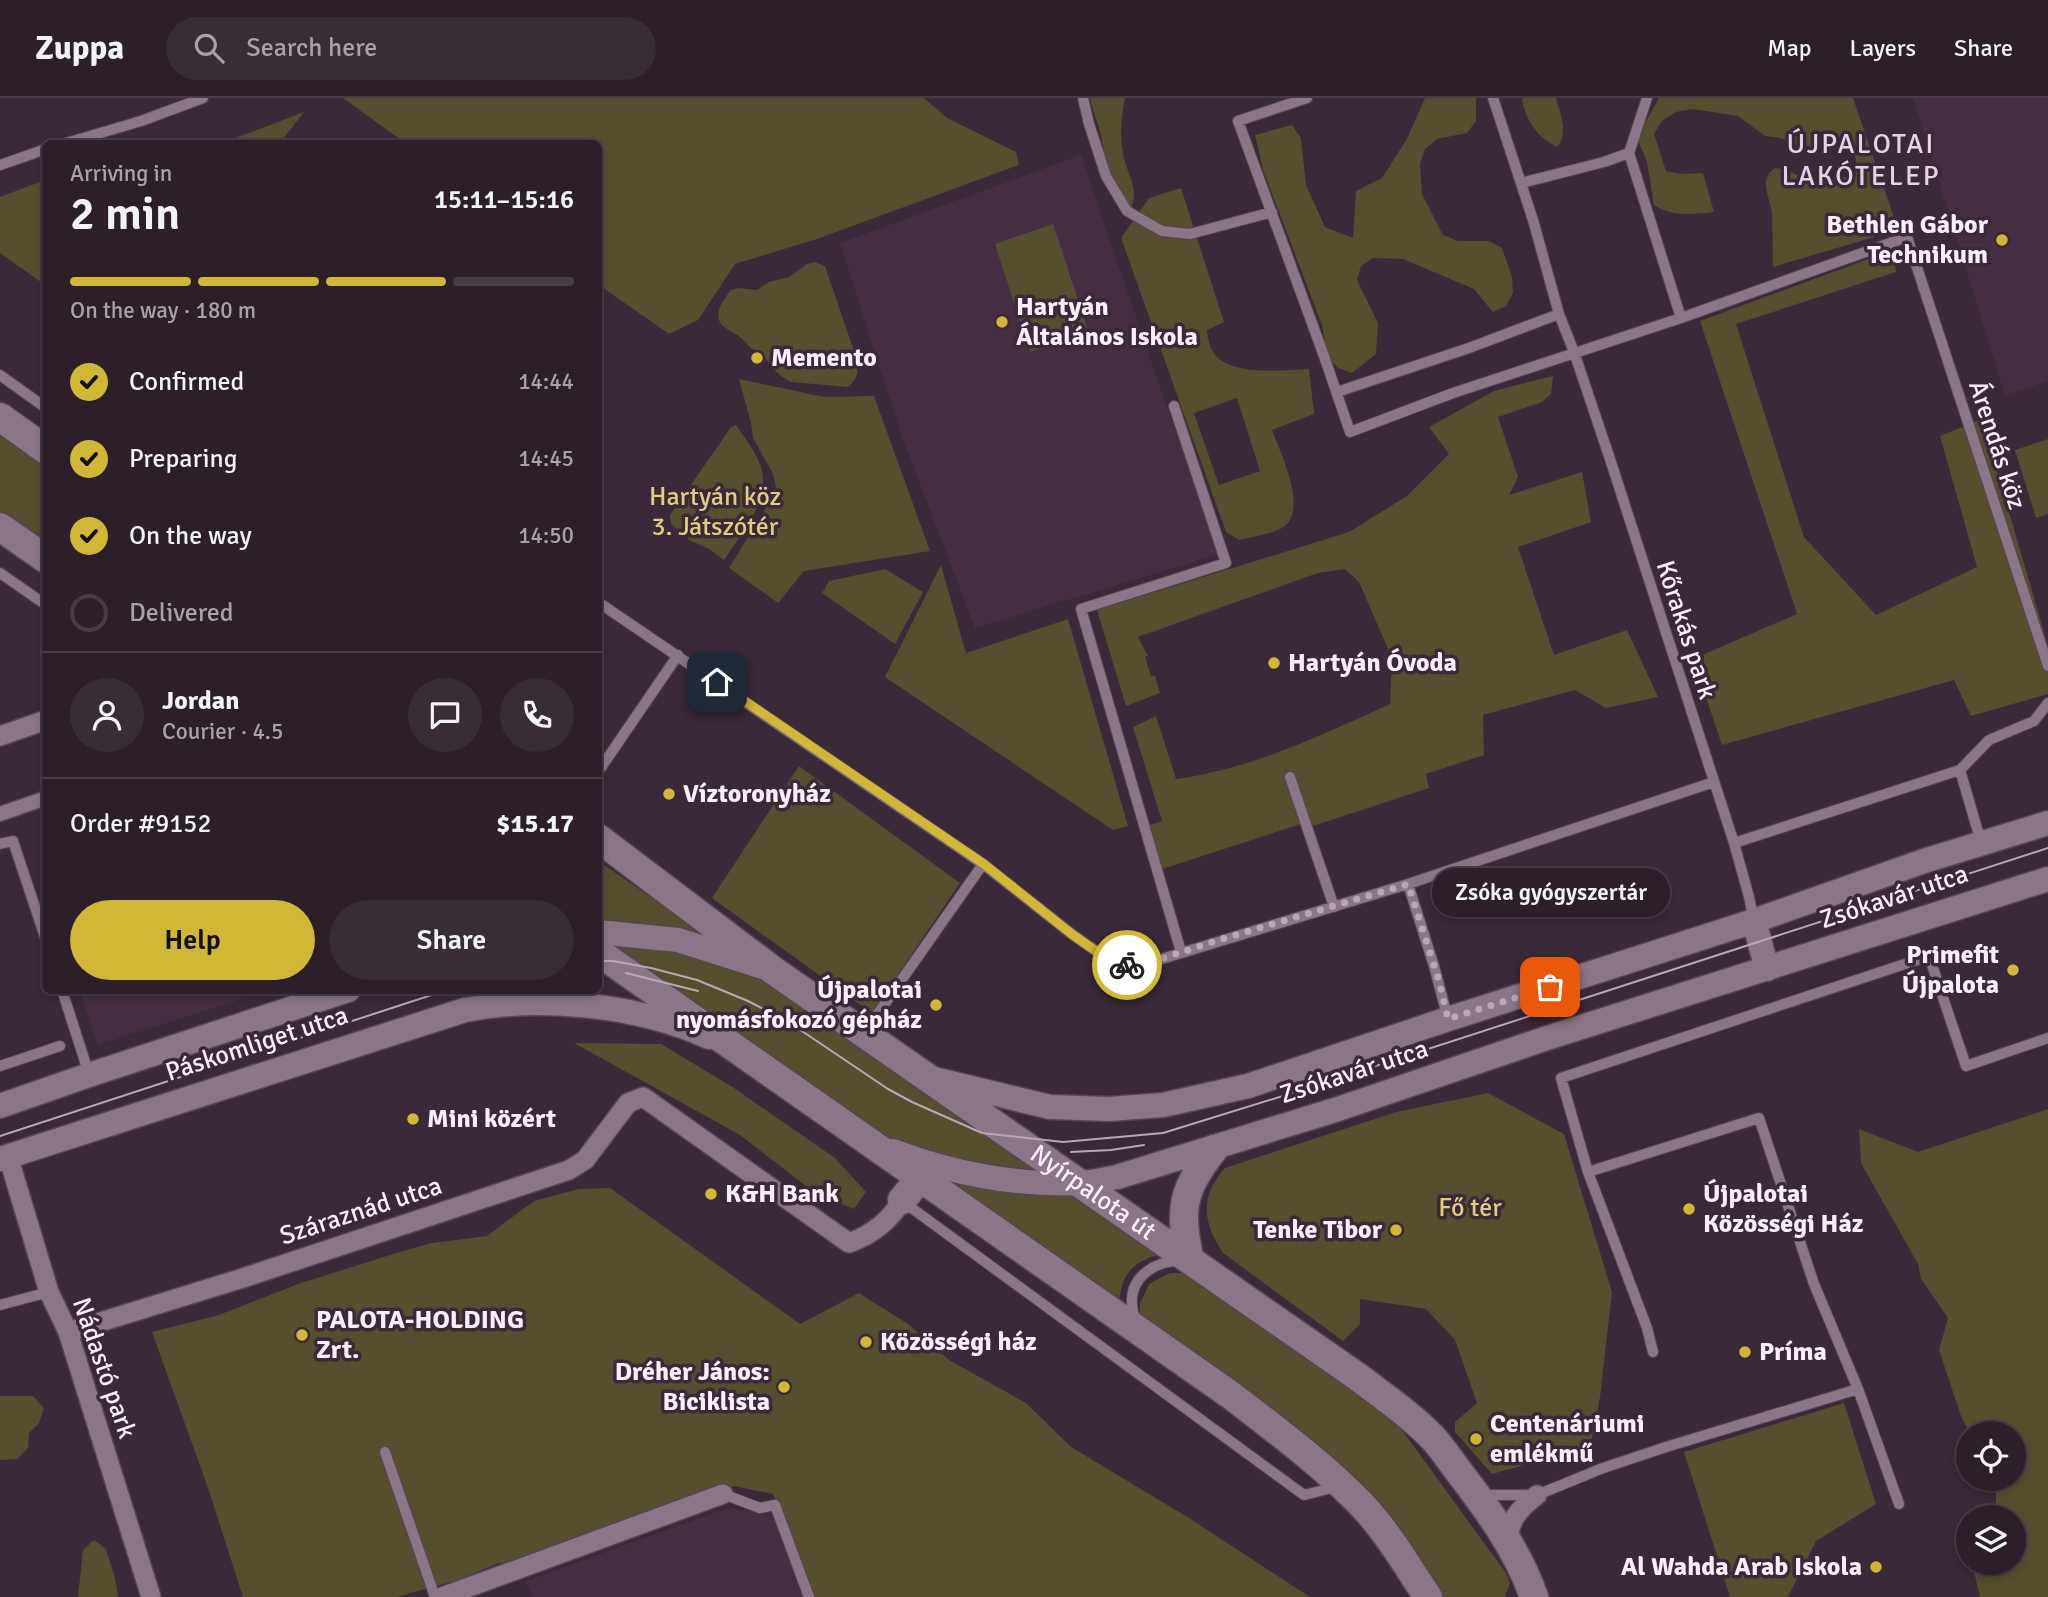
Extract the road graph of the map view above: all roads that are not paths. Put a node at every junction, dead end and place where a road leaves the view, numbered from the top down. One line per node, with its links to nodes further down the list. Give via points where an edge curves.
1 (203, 98): 6 (lane)
2 (1083, 98): 11 (lane, via 1106,176 1127,211 1162,231 1190,234)
3 (1307, 98): 11 (lane, via 1238,121)
4 (1493, 98): 10 (lane, Kőrakás park)
5 (1647, 98): 8 (lane)
6 (77, 140)
7 (42, 150): 9 (lane)
8 (1629, 153): 10 (lane); 13 (lane)
9 (0, 165)
10 (1521, 183): 12 (lane, Kőrakás park)
11 (1272, 212): 16 (lane)
12 (1559, 314): 14 (lane, Kőrakás park); 16 (lane)
13 (1681, 318): 14 (lane); 27 (lane, Árendás köz, via 1907,237)
14 (1574, 352): 16 (lane, via 1350,432); 34 (lane, Kőrakás park)
15 (0, 375): 17 (lane)
16 (1337, 393)
17 (42, 405)
18 (1174, 406): 49 (lane, via 1226,564 1081,609)
19 (0, 417): 20 (main road)
20 (42, 447)
21 (0, 527): 22 (main road)
22 (42, 556)
23 (0, 573): 24 (lane)
24 (42, 602)
25 (602, 605): 26 (lane)
26 (678, 655): 31 (lane); 42 (lane)
27 (2048, 666)
28 (2048, 703): 32 (lane, via 2034,720 1989,740)
29 (42, 721): 30 (street)
30 (0, 736)
31 (602, 765)
32 (1960, 770): 39 (lane); 41 (lane)
33 (1290, 777): 45 (lane)
34 (1714, 782): 39 (lane, Kőrakás park); 44 (lane)
35 (42, 799): 36 (street)
36 (0, 814)
37 (2048, 823): 41 (street, Zsókavár utca)
38 (602, 841): 52 (main road, Nyírpalota út)
39 (1734, 843): 46 (lane, Kőrakás park)
40 (0, 844): 47 (lane, via 13,841)
41 (1982, 844): 46 (street, Zsókavár utca)
42 (984, 864): 49 (lane, via 1106,958 1126,965 1145,964); 56 (lane)
43 (2048, 879): 51 (street, Zsókavár utca)
44 (1408, 884): 45 (lane); 55 (lane)
45 (1334, 907): 49 (lane)
46 (1754, 921): 51 (street); 55 (street, Zsókavár utca)
47 (42, 928)
48 (602, 932): 52 (street, via 678,940)
49 (1181, 952)
50 (602, 955): 59 (main road)
51 (1767, 969): 66 (street, Zsókavár utca)
52 (774, 971): 56 (main road, Nyírpalota út)
53 (63, 994): 61 (lane)
54 (336, 994): 61 (street, Páskomliget utca)
55 (1448, 1019): 62 (street, Zsókavár utca, via 1248,1086 1163,1105 1050,1107)
56 (864, 1034): 62 (main road, Nyírpalota út)
57 (2048, 1038): 67 (lane, via 1966,1066 1929,956 1561,1078)
58 (60, 1046): 60 (lane)
59 (738, 1051): 64 (main road); 65 (street, Páskomliget utca, via 650,1016 591,1007 495,1004)
60 (0, 1066)
61 (89, 1075): 63 (street, Páskomliget utca)
62 (923, 1076): 69 (main road, Nyírpalota út)
63 (0, 1106)
64 (872, 1143): 68 (main road); 69 (street, Zsókavár utca, via 927,1164 963,1171 1035,1182)
65 (3, 1149): 72 (street, Nádastó park)
66 (1214, 1149): 69 (street, Zsókavár utca); 71 (main road, via 1197,1170 1183,1207)
67 (1588, 1172): 76 (lane); 77 (lane, via 1759,1118 1814,1284)
68 (920, 1177): 70 (main road); 74 (main road)
69 (1081, 1183): 71 (main road, Nyírpalota út)
70 (902, 1200): 75 (street, Száraznád utca, via 895,1213 849,1243 643,1097 628,1103 585,1160 569,1170); 79 (lane, via 1304,1495)
71 (1190, 1260): 74 (lane, via 1148,1268 1136,1284 1131,1303); 81 (main road, Nyírpalota út, via 1396,1407 1433,1439)
72 (49, 1292): 73 (lane); 75 (street, Nádastó park)
73 (0, 1305)
74 (1138, 1330): 79 (main road, via 1243,1404)
75 (68, 1332): 87 (street, Nádastó park)
76 (1653, 1352)
77 (1858, 1389): 82 (lane, via 1682,1441); 83 (lane)
78 (385, 1452): 88 (lane)
79 (1341, 1485): 91 (main road, via 1387,1537)
80 (723, 1494): 85 (street); 90 (lane, via 760,1508 775,1505)
81 (1477, 1495): 82 (lane); 84 (main road, Nyírpalota út)
82 (1537, 1495): 84 (street, via 1512,1522)
83 (1899, 1504)
84 (1510, 1546): 86 (main road, Nyírpalota út)
85 (474, 1591): 89 (street)
86 (1528, 1592)
87 (151, 1597)
88 (435, 1597)
89 (442, 1597)
90 (809, 1597)
91 (1428, 1597)

